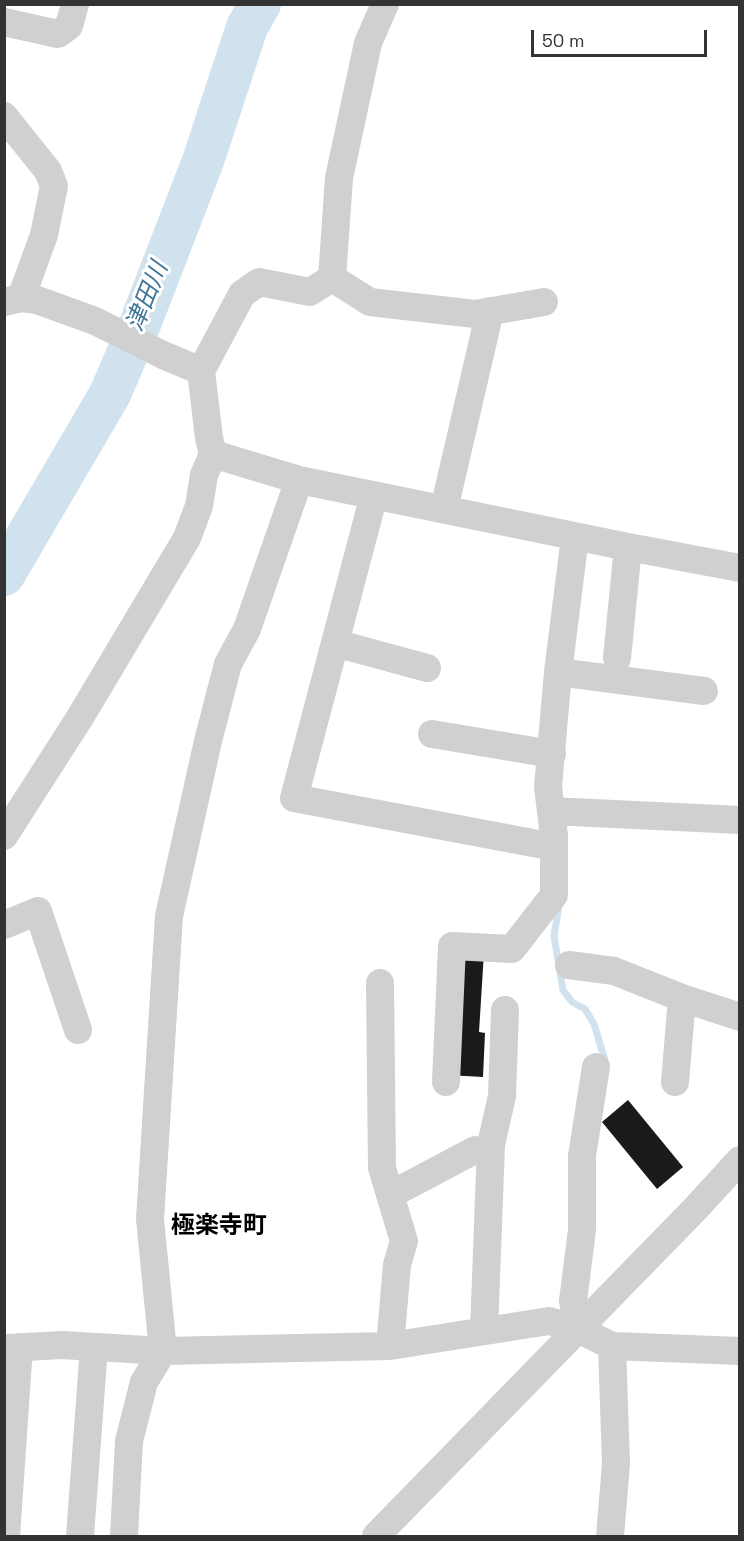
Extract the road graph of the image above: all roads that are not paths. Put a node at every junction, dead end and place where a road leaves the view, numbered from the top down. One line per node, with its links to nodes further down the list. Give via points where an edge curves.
1 (75, 4): 3 (street, via 69,26 58,34)
2 (385, 4): 5 (street, via 368,44 339,178)
3 (4, 22)
4 (4, 116): 6 (street, via 48,171 54,186 44,235)
5 (332, 278): 8 (street, via 370,302 475,314); 9 (street, via 310,292 259,282 242,294)
6 (13, 300): 9 (street, via 37,300 95,321)
7 (544, 302): 8 (street)
8 (490, 311): 13 (street)
9 (201, 371): 10 (street)
10 (213, 454): 11 (street); 26 (street, via 187,538 79,719)
11 (299, 480): 12 (street); 47 (street, via 247,629 228,664 169,916 150,1219)
12 (374, 495): 13 (street); 17 (street)
13 (444, 510): 14 (street)
14 (575, 537): 15 (street); 20 (street)
15 (628, 547): 16 (street); 18 (street)
16 (740, 568)
17 (335, 643): 19 (street); 27 (street, via 294,798)
18 (617, 658)
19 (427, 668)
20 (558, 672): 21 (street); 23 (street)
21 (704, 691)
22 (432, 734): 23 (street)
23 (552, 754): 24 (street, via 548,787)
24 (551, 811): 25 (street); 27 (street)
25 (740, 820)
26 (6, 828)
27 (554, 847): 36 (street, via 554,895 512,949 452,946)
28 (4, 925): 34 (street, via 38,912)
29 (569, 965): 31 (street, via 613,982)
30 (381, 983): 40 (street, via 382,1168)
31 (682, 998): 33 (street); 37 (street)
32 (505, 1010): 42 (street, via 512,1097 491,1144 500,1196)
33 (740, 1017)
34 (78, 1030)
35 (596, 1067): 41 (street, via 572,1194 582,1230 573,1301)
36 (446, 1082)
37 (675, 1082)
38 (475, 1150): 40 (street)
39 (740, 1160): 41 (street)
40 (390, 1195): 43 (street, via 404,1241)
41 (578, 1329): 42 (street, via 549,1321); 44 (street); 52 (street)
42 (484, 1331): 43 (street)
43 (390, 1346): 47 (street)
44 (612, 1346): 48 (street); 53 (street, via 616,1464)
45 (94, 1347): 46 (street); 47 (street); 50 (street)
46 (9, 1349): 49 (street)
47 (164, 1351): 51 (street, via 144,1382 129,1441)
48 (740, 1351)
49 (6, 1536)
50 (80, 1536)
51 (124, 1536)
52 (376, 1536)
53 (610, 1536)

